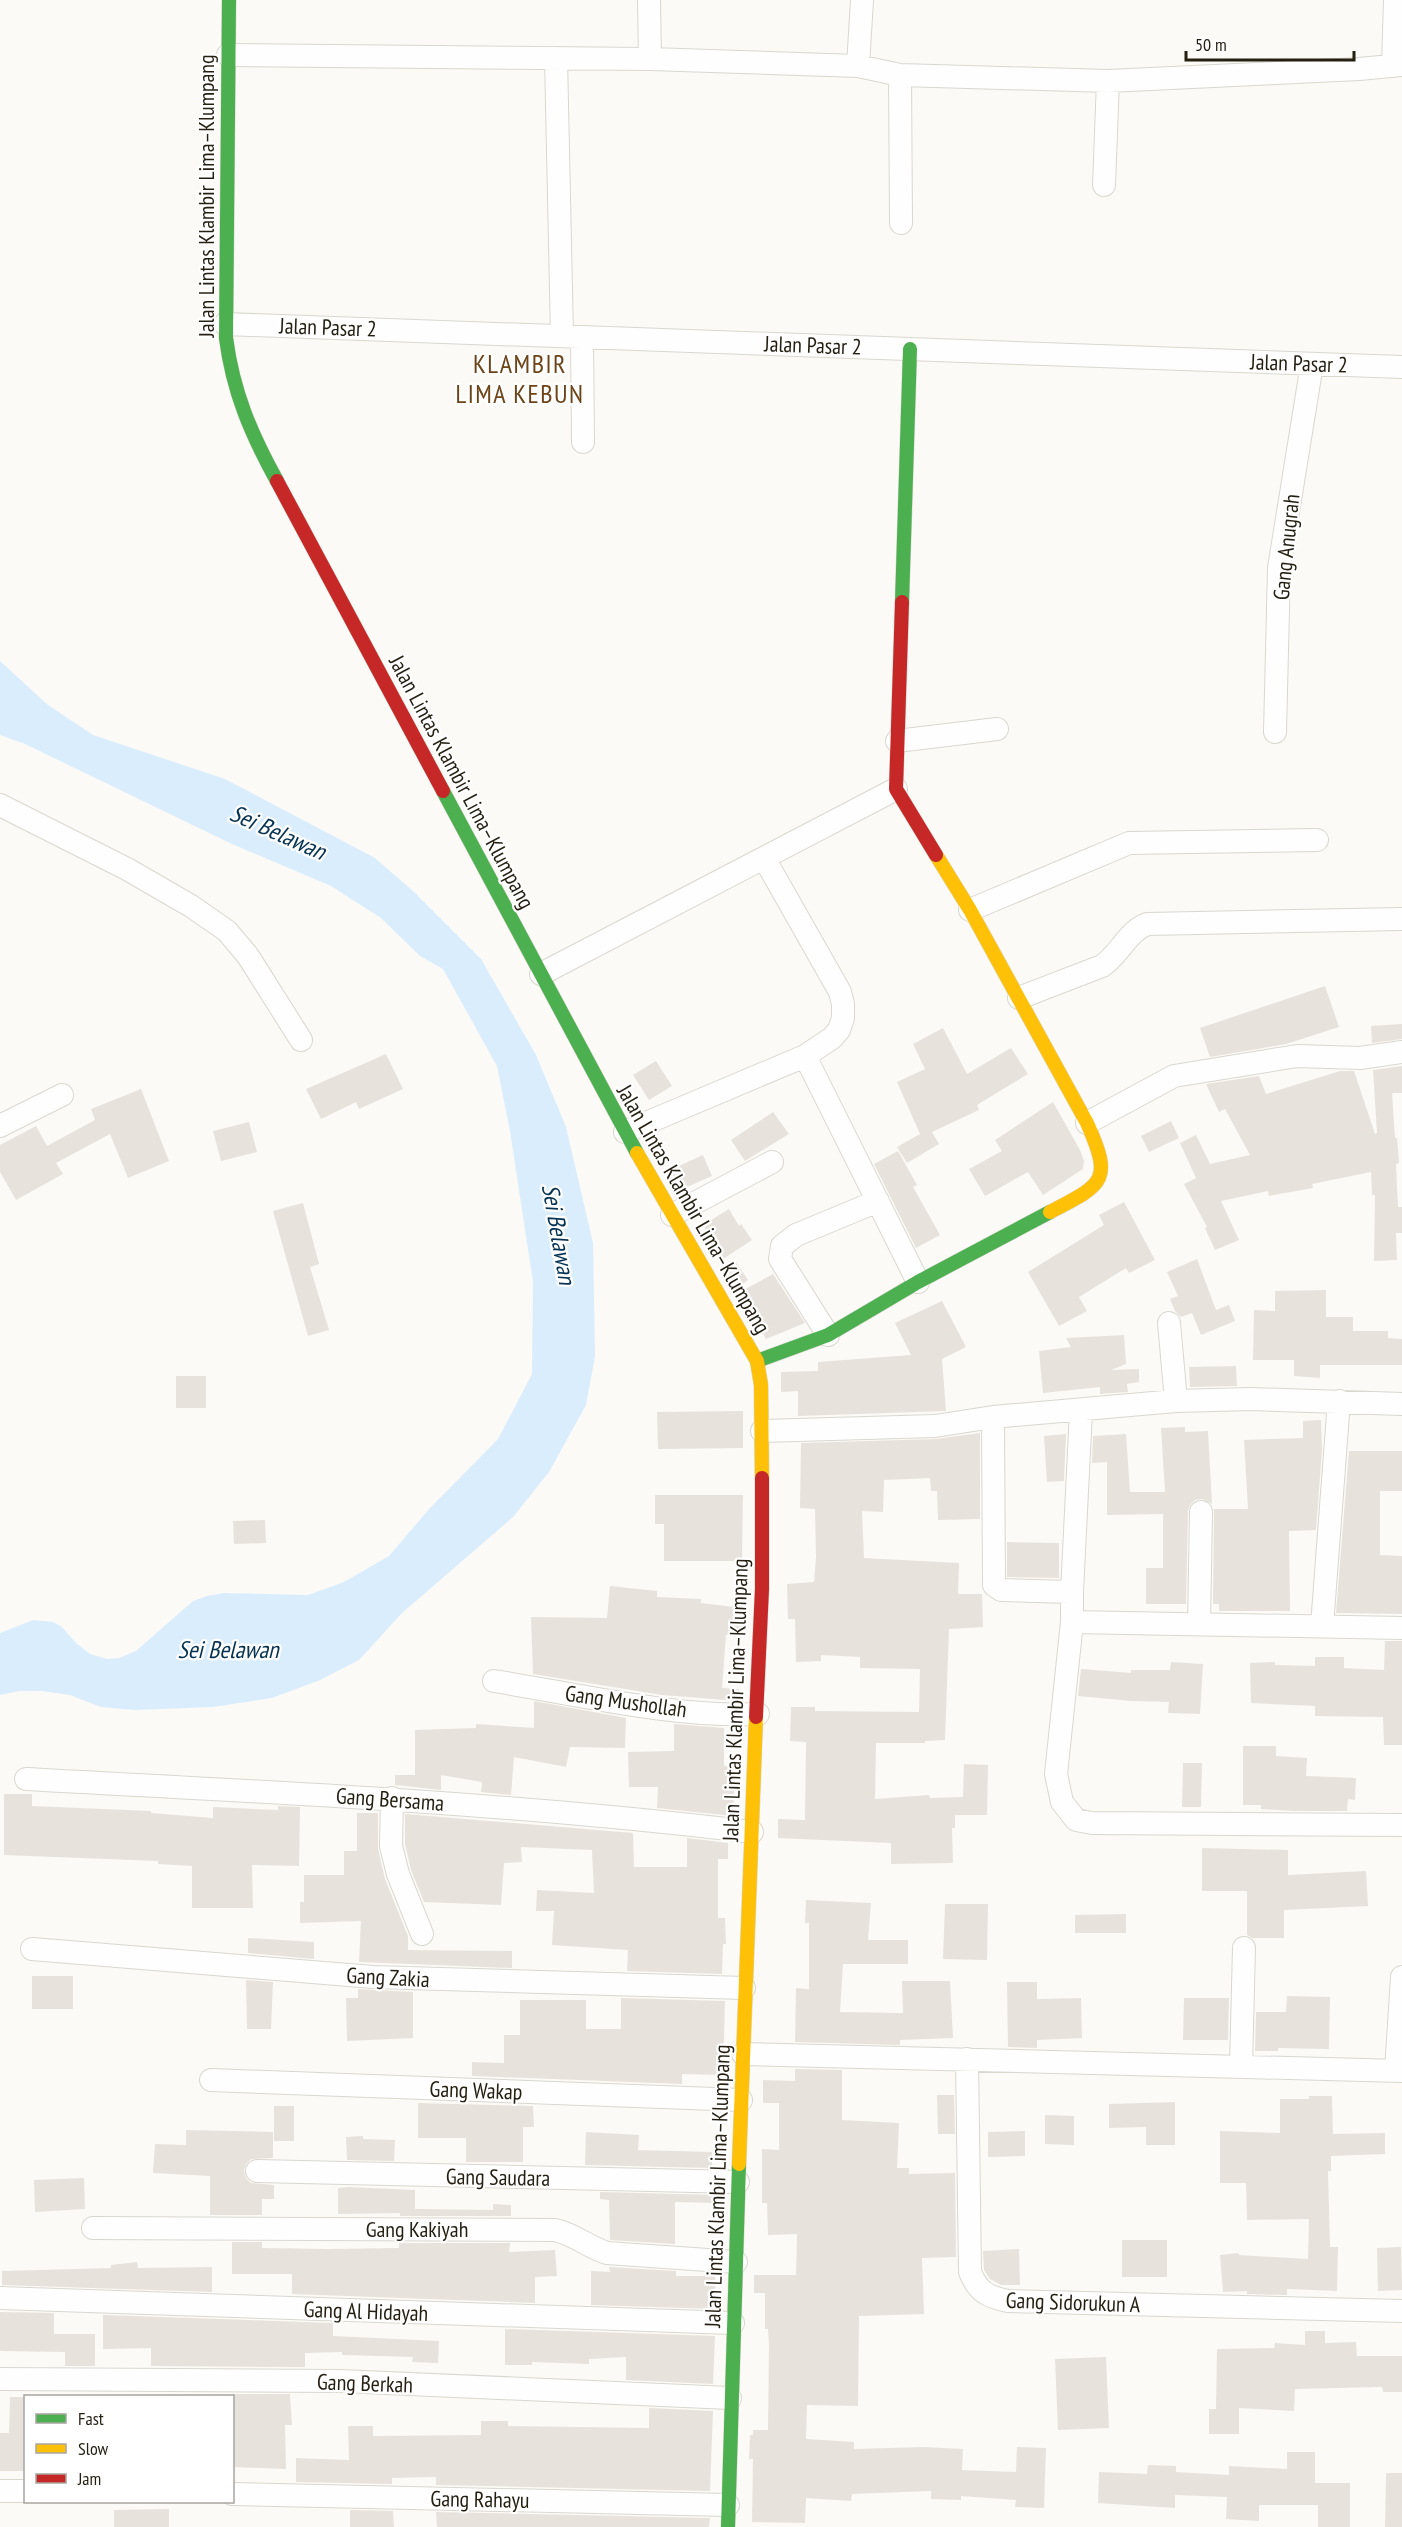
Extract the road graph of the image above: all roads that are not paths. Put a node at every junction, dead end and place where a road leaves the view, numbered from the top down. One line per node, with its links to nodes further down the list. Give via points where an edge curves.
1 (229, 0): 5 (main road, Jalan Lintas Klambir Lima–Klumpang)
2 (649, 0): 7 (street)
3 (862, 0): 9 (street)
4 (1395, 0): 8 (street)
5 (228, 55): 6 (street); 14 (main road, Jalan Lintas Klambir Lima–Klumpang)
6 (556, 57): 7 (street); 15 (street)
7 (650, 59): 9 (street)
8 (1398, 65): 11 (street)
9 (858, 66): 10 (street)
10 (900, 75): 11 (street); 13 (street)
11 (1108, 81): 12 (street)
12 (1104, 185)
13 (901, 223)
14 (225, 324): 15 (street, Jalan Pasar 2); 29 (main road, Jalan Lintas Klambir Lima–Klumpang, via 237,399 252,435)
15 (572, 336): 16 (street, Jalan Pasar 2); 19 (street)
16 (910, 349): 17 (street, Jalan Pasar 2); 22 (main road)
17 (1312, 364): 18 (street, Jalan Pasar 2); 21 (street, Gang Anugrah, via 1280,568)
18 (1402, 367)
19 (584, 442)
20 (997, 729): 22 (street)
21 (1275, 732)
22 (897, 741): 23 (main road)
23 (896, 789): 26 (street); 27 (main road)
24 (0, 805): 31 (street, via 127,869 227,931 248,956)
25 (1317, 840): 27 (street, via 1129,843)
26 (764, 858): 29 (street); 33 (street, via 840,992 843,1004 839,1030)
27 (970, 910): 30 (main road)
28 (1402, 919): 30 (street, via 1147,924 1136,928 1102,966)
29 (541, 974): 37 (main road, Jalan Lintas Klambir Lima–Klumpang)
30 (1019, 998): 35 (main road)
31 (301, 1040)
32 (1402, 1052): 35 (street, via 1360,1058 1297,1056 1174,1076)
33 (805, 1056): 37 (street); 39 (street)
34 (62, 1095): 36 (street)
35 (1087, 1123): 41 (main road, via 1102,1160 1102,1170 1083,1195)
36 (0, 1126)
37 (625, 1132): 40 (main road, Jalan Lintas Klambir Lima–Klumpang)
38 (772, 1162): 40 (street)
39 (878, 1201): 41 (street); 43 (street, via 796,1236 782,1246 780,1259)
40 (672, 1215): 44 (main road, Jalan Lintas Klambir Lima–Klumpang)
41 (918, 1282): 43 (main road)
42 (1169, 1323): 45 (street)
43 (828, 1335): 44 (main road)
44 (757, 1361): 50 (main road, Jalan Lintas Klambir Lima–Klumpang)
45 (1176, 1401): 46 (street); 48 (street)
46 (1339, 1401): 47 (street); 55 (street)
47 (1402, 1404)
48 (1081, 1411): 49 (street); 52 (street)
49 (993, 1417): 50 (street, via 935,1426); 52 (street, via 994,1585 1001,1590)
50 (762, 1431): 58 (main road, Jalan Lintas Klambir Lima–Klumpang)
51 (1201, 1512): 54 (street)
52 (1072, 1592): 53 (street)
53 (1072, 1622): 54 (street); 61 (street, via 1056,1774 1062,1802 1076,1820)
54 (1199, 1624): 55 (street)
55 (1322, 1626): 56 (street)
56 (1402, 1628)
57 (494, 1681): 58 (street, Gang Mushollah, via 656,1707)
58 (758, 1714): 62 (main road, Jalan Lintas Klambir Lima–Klumpang)
59 (26, 1779): 60 (street, Gang Bersama)
60 (392, 1798): 62 (street, Gang Bersama); 63 (street, via 391,1846)
61 (1402, 1825)
62 (752, 1832): 67 (main road, Jalan Lintas Klambir Lima–Klumpang)
63 (422, 1934)
64 (1244, 1948): 70 (street)
65 (32, 1949): 67 (street, Gang Zakia, via 373,1977)
66 (1402, 1977): 71 (street)
67 (744, 1988): 68 (main road, Jalan Lintas Klambir Lima–Klumpang)
68 (743, 2054): 69 (street); 73 (main road, Jalan Lintas Klambir Lima–Klumpang)
69 (967, 2060): 70 (street); 79 (street, Gang Sidorukun A, via 970,2272 980,2290 990,2297 1008,2301)
70 (1241, 2067): 71 (street)
71 (1399, 2071)
72 (211, 2080): 73 (street, Gang Wakap)
73 (741, 2100): 75 (main road, Jalan Lintas Klambir Lima–Klumpang)
74 (257, 2171): 75 (street, Gang Saudara)
75 (738, 2182): 77 (main road, Jalan Lintas Klambir Lima–Klumpang)
76 (93, 2228): 77 (street, Gang Kakiyah, via 555,2230 607,2253)
77 (735, 2262): 80 (main road, Jalan Lintas Klambir Lima–Klumpang)
78 (0, 2298): 80 (street, Gang Al Hidayah)
79 (1402, 2311)
80 (733, 2324): 82 (main road, Jalan Lintas Klambir Lima–Klumpang)
81 (0, 2379): 82 (street, Gang Berkah, via 341,2381)
82 (730, 2398): 86 (main road, Jalan Lintas Klambir Lima–Klumpang)
83 (0, 2491): 84 (street)
84 (24, 2492)
85 (234, 2494): 86 (street, Gang Rahayu)
86 (728, 2505): 87 (main road, Jalan Lintas Klambir Lima–Klumpang)
87 (728, 2527)

